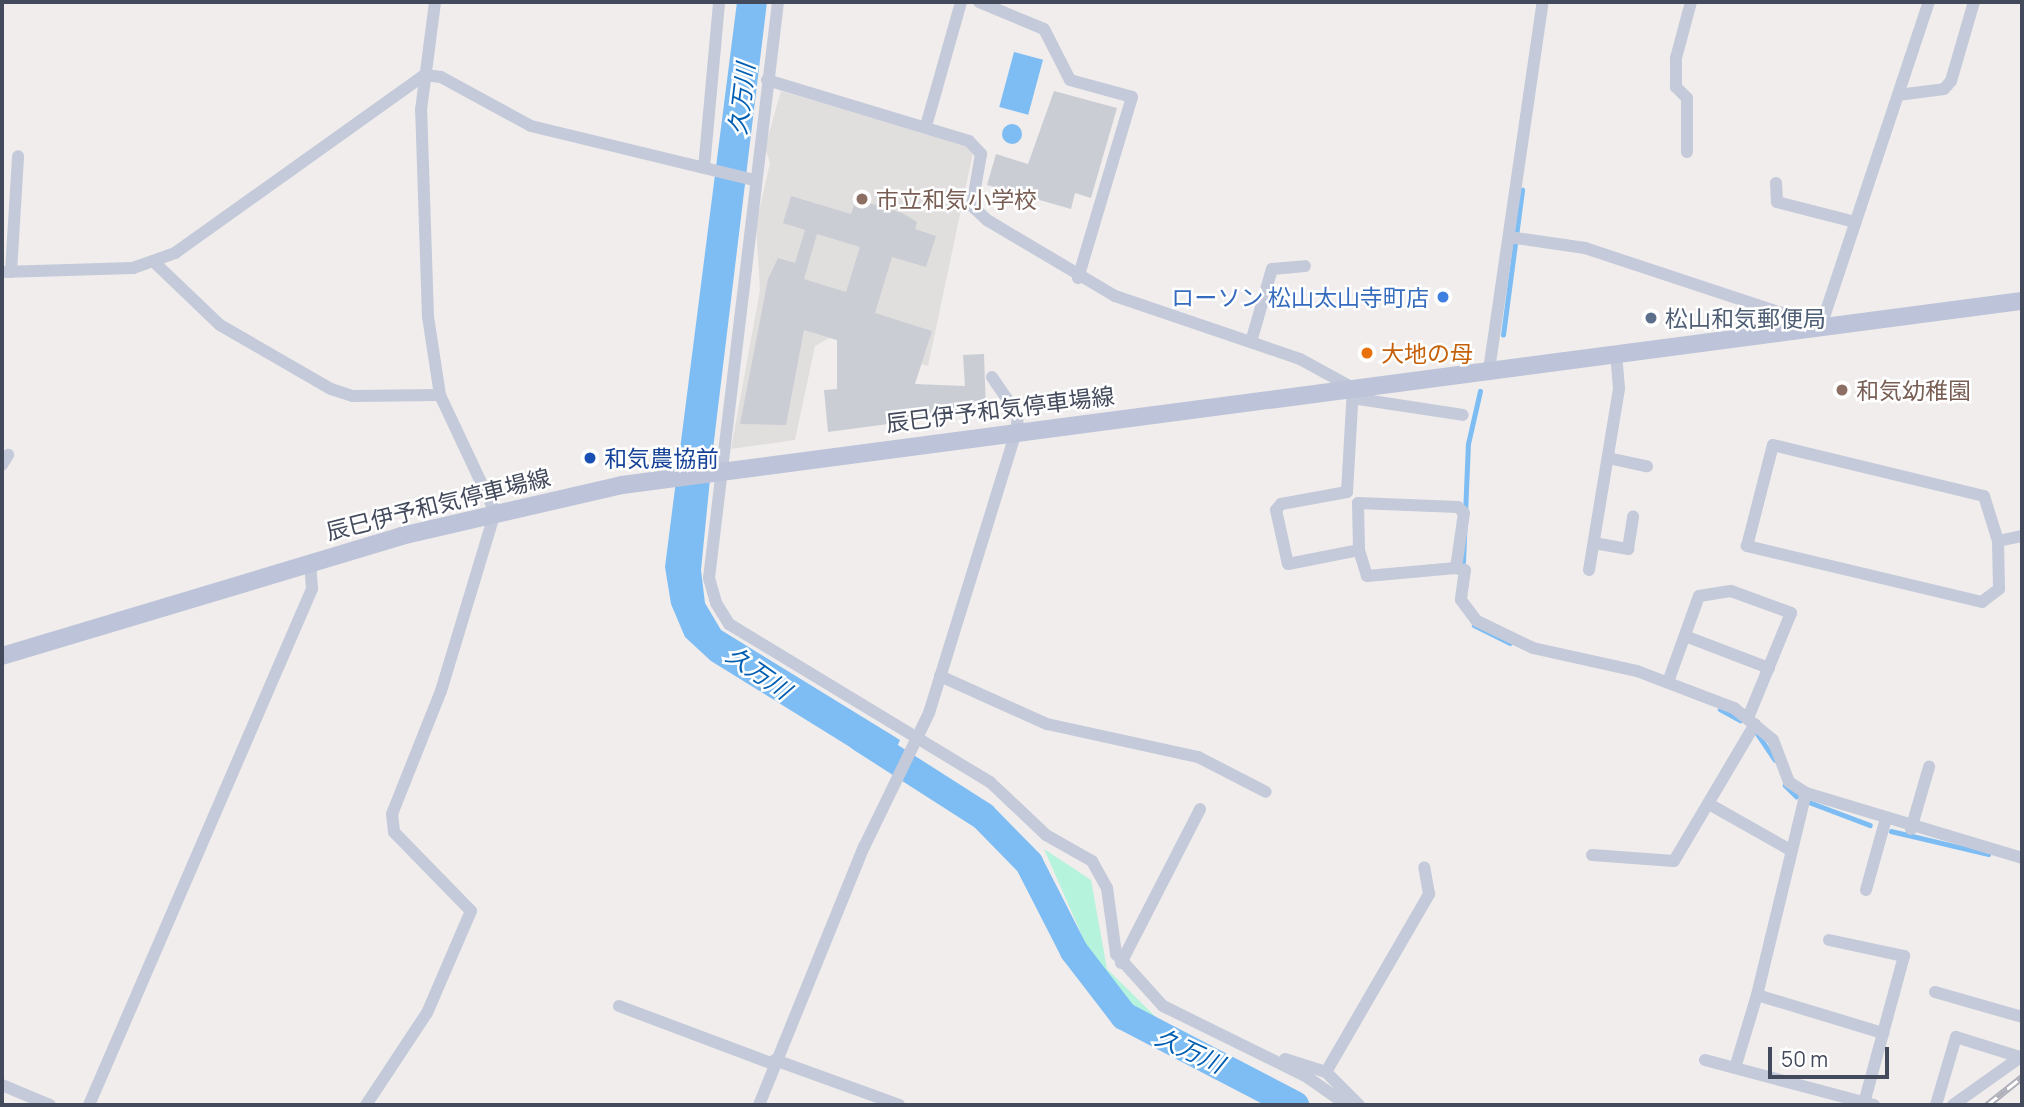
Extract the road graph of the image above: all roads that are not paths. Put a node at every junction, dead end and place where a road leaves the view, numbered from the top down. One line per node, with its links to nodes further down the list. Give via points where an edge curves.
1 (435, 2): 10 (street)
2 (719, 2): 16 (street)
3 (778, 2): 11 (street)
4 (961, 2): 13 (street)
5 (979, 2): 24 (street, via 1044,29 1070,80 1132,97)
6 (1543, 2): 20 (street)
7 (1691, 2): 14 (street, via 1676,58 1676,87 1688,98)
8 (1929, 2): 12 (street)
9 (1974, 2): 12 (street, via 1951,81 1944,89)
10 (425, 75): 16 (street, via 463,87 531,126); 21 (street, via 212,232); 32 (street, via 421,172 428,317)
11 (766, 80): 13 (street); 17 (street)
12 (1898, 95): 19 (street)
13 (926, 126): 24 (street, via 979,149 972,196 977,213 1018,233)
14 (1688, 152)
15 (18, 156): 23 (street)
16 (706, 169): 17 (street)
17 (752, 179): 37 (street, via 741,350)
18 (1776, 183): 19 (street, via 1777,202)
19 (1855, 222): 26 (street)
20 (1510, 237): 26 (street, via 1585,248); 29 (street)
21 (154, 262): 23 (street); 32 (street, via 220,325 331,389 353,396)
22 (1305, 266): 27 (street, via 1272,269)
23 (6, 272)
24 (1078, 278): 27 (street)
25 (2022, 301): 26 (main road, 辰巳伊予和気停車場線)
26 (1821, 326): 28 (main road, 辰巳伊予和気停車場線)
27 (1251, 342): 31 (street, via 1329,370)
28 (1616, 354): 29 (main road, 辰巳伊予和気停車場線); 35 (street, via 1619,388)
29 (1489, 370): 31 (main road, 辰巳伊予和気停車場線)
30 (992, 377): 34 (street, via 1018,415)
31 (1353, 393): 33 (street); 34 (main road, 辰巳伊予和気停車場線); 38 (street)
32 (440, 396): 40 (street)
33 (1463, 415)
34 (1016, 432): 37 (main road, 辰巳伊予和気停車場線); 52 (street)
35 (1608, 458): 36 (street); 44 (street)
36 (1647, 466)
37 (717, 470): 40 (main road, 辰巳伊予和気停車場線); 55 (street, via 709,578 729,624)
38 (1347, 492): 39 (street); 45 (street, via 1281,504 1284,561)
39 (1358, 503): 45 (street); 47 (street, via 1458,507 1464,513)
40 (495, 512): 46 (main road, 辰巳伊予和気停車場線); 85 (street, via 437,702 392,814 394,832 471,911 427,1013)
41 (1633, 516): 44 (street, via 1628,549)
42 (2022, 536): 43 (street)
43 (1998, 541): 43 (street, via 1993,511 1972,491 1773,444 1746,546 1982,602 1999,590)
44 (1594, 543): 48 (street)
45 (1359, 550): 47 (street, via 1367,576)
46 (310, 563): 50 (main road, 辰巳伊予和気停車場線); 84 (street, via 313,589)
47 (1456, 568): 53 (street, via 1465,570 1461,600 1477,621 1533,648 1594,658)
48 (1589, 570)
49 (1685, 635): 51 (street); 51 (street, via 1699,596 1731,591 1791,613); 53 (street)
50 (2, 656)
51 (1769, 668): 54 (street)
52 (940, 676): 55 (street); 57 (street, via 1047,724 1198,757)
53 (1668, 682): 54 (street)
54 (1752, 721): 58 (street, via 1773,740 1789,782); 59 (street)
55 (917, 741): 69 (street, via 990,782 1046,835 1092,861 1107,888); 78 (street)
56 (1929, 767): 62 (street)
57 (1266, 792)
58 (1806, 793): 61 (street); 63 (street)
59 (1709, 803): 63 (street); 64 (street, via 1674,861)
60 (1200, 809): 69 (street)
61 (1885, 822): 62 (street); 67 (street)
62 (1911, 829): 65 (street)
63 (1792, 851): 71 (street)
64 (1592, 855)
65 (2022, 858)
66 (1424, 867): 80 (street, via 1429,894)
67 (1867, 890)
68 (1829, 940): 74 (street, via 1904,957)
69 (1121, 963): 75 (street, via 1181,1018)
70 (1936, 992): 73 (street)
71 (1757, 995): 74 (street); 79 (street)
72 (619, 1006): 78 (street)
73 (2022, 1017)
74 (1883, 1033): 82 (street)
75 (1267, 1055): 80 (street); 88 (street)
76 (2021, 1056): 90 (street, via 1956,1038); 91 (street)
77 (1705, 1060): 79 (street)
78 (774, 1062): 86 (street); 87 (street)
79 (1735, 1068): 82 (street)
80 (1326, 1072): 89 (street)
81 (2, 1085): 83 (street)
82 (1869, 1104)
83 (50, 1105)
84 (89, 1105)
85 (366, 1105)
86 (759, 1105)
87 (899, 1105)
88 (1347, 1105)
89 (1359, 1105)
90 (1936, 1105)
91 (1953, 1105)

